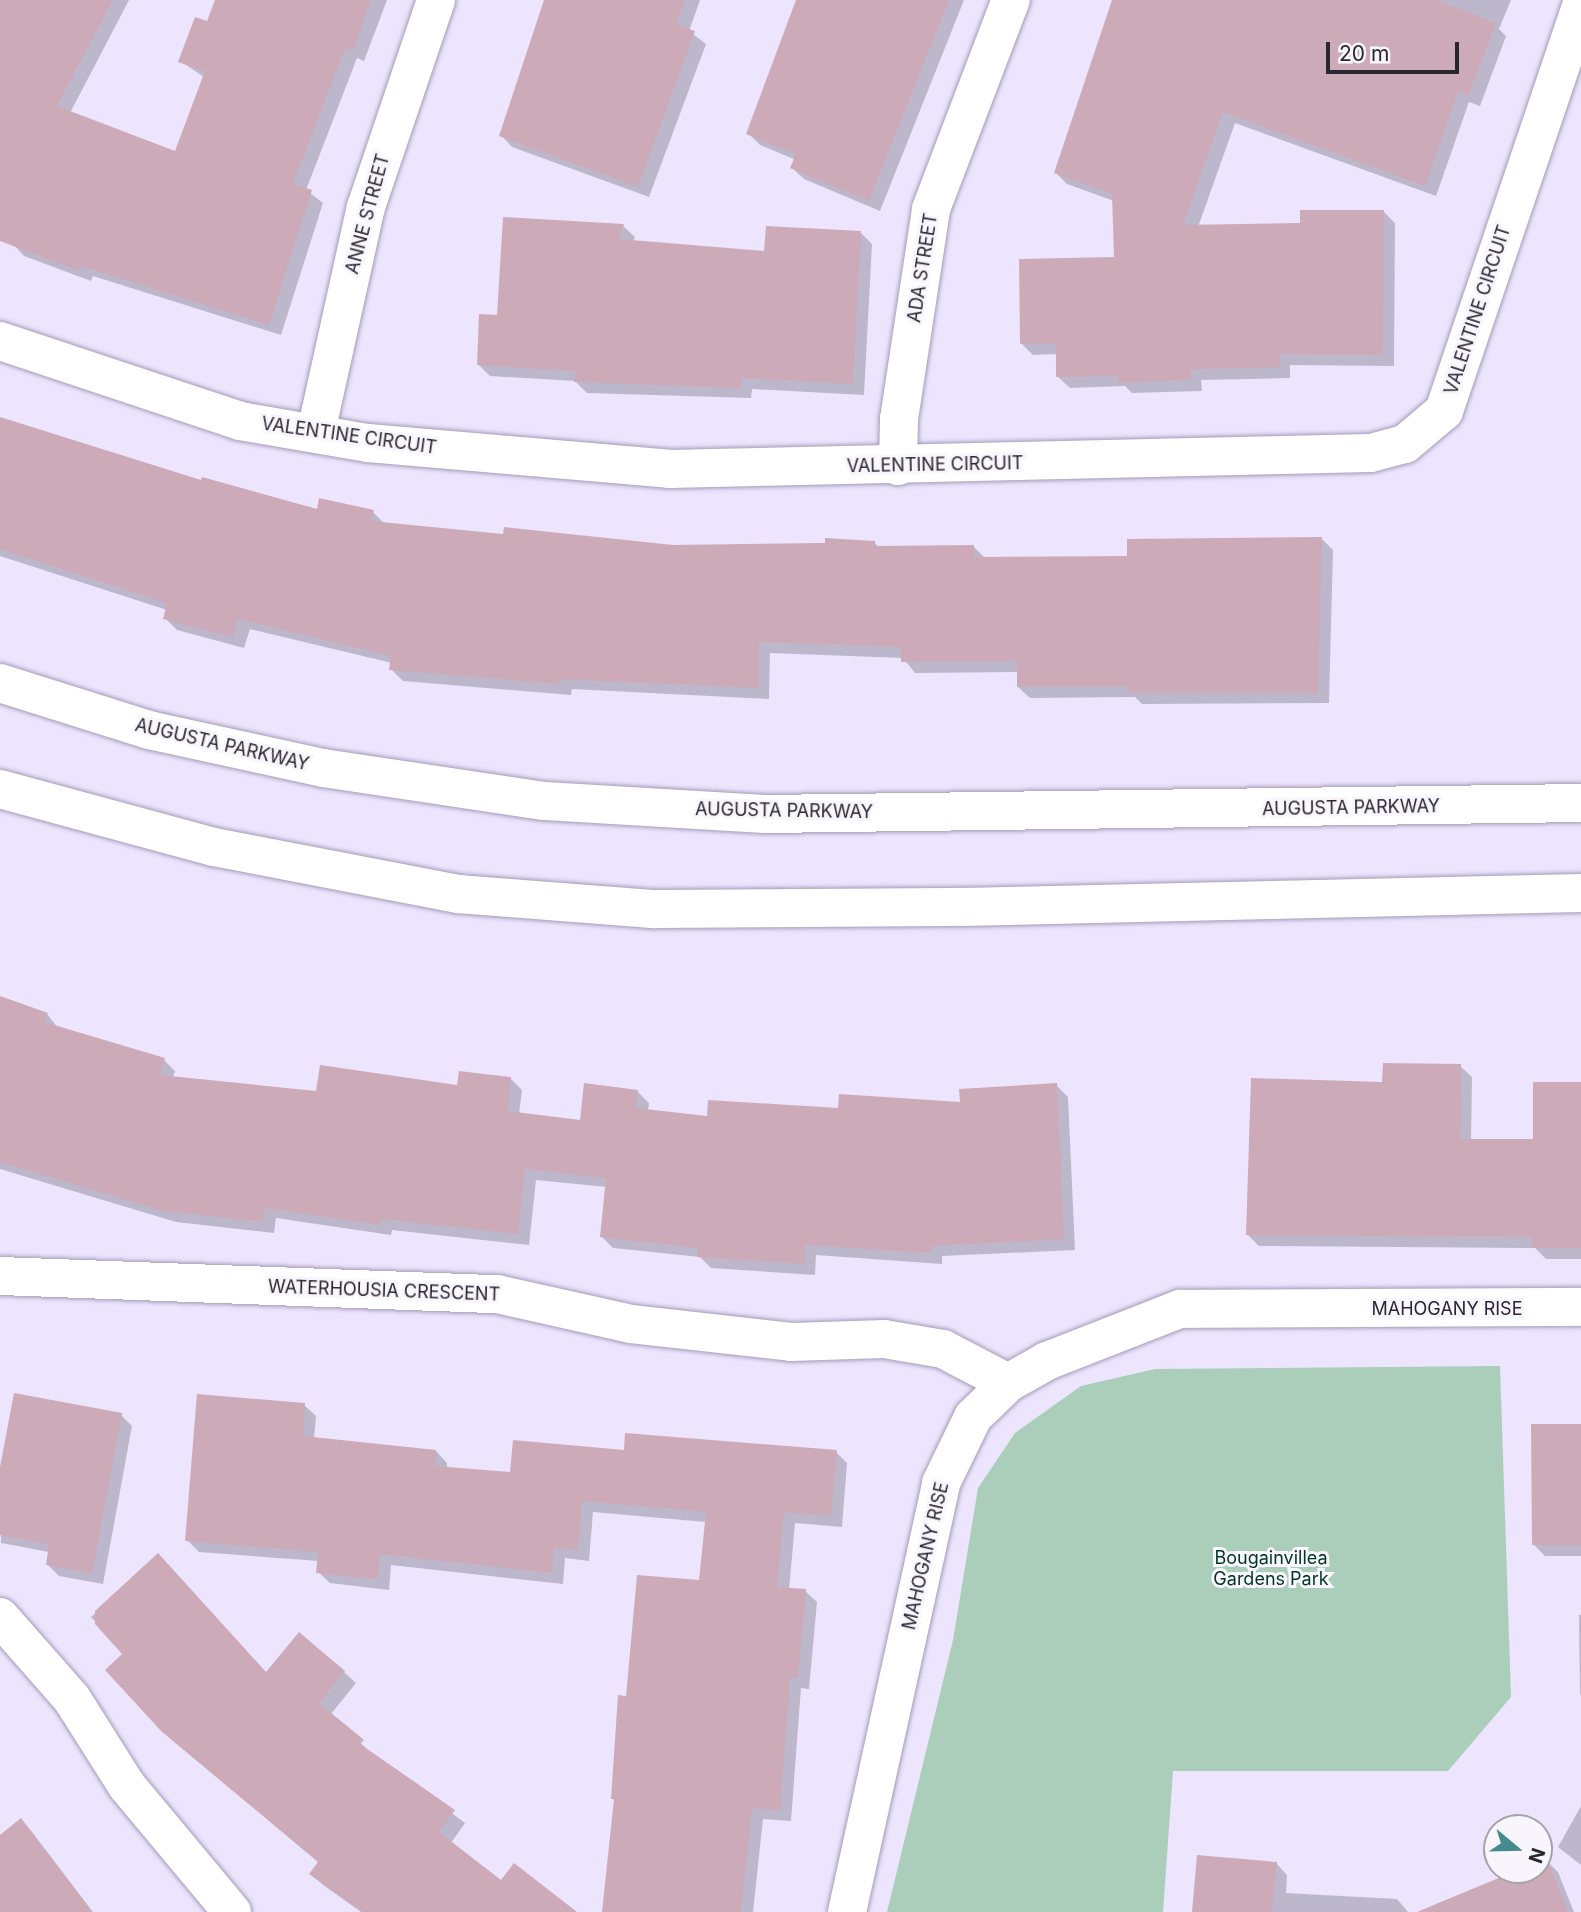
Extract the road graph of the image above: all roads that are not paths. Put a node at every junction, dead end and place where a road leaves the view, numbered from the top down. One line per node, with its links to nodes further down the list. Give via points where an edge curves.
1 (436, 0): 6 (street, ANNE STREET, via 366,207)
2 (1011, 0): 7 (street, ADA STREET, via 932,209 899,419)
3 (1581, 6): 4 (street, VALENTINE CIRCUIT)
4 (1572, 54): 7 (street, VALENTINE CIRCUIT, via 1444,411 1405,444 1371,453)
5 (0, 341): 6 (street, VALENTINE CIRCUIT, via 240,421)
6 (316, 432): 7 (street, VALENTINE CIRCUIT, via 368,443 669,469)
7 (898, 466)
8 (0, 683): 10 (street, AUGUSTA PARKWAY, via 149,730 310,765 545,800 765,814)
9 (0, 789): 11 (street, via 214,847 458,894 654,909)
10 (1581, 803)
11 (1581, 893)
12 (0, 1276): 14 (street, WATERHOUSIA CRESCENT, via 497,1294 631,1324 790,1342 884,1339 943,1349)
13 (1581, 1307): 14 (street, MAHOGANY RISE, via 1180,1309 1046,1361)
14 (1008, 1383): 17 (street, MAHOGANY RISE, via 973,1416 940,1483)
15 (0, 1617): 16 (street, via 72,1699 127,1786)
16 (232, 1912)
17 (847, 1912)

